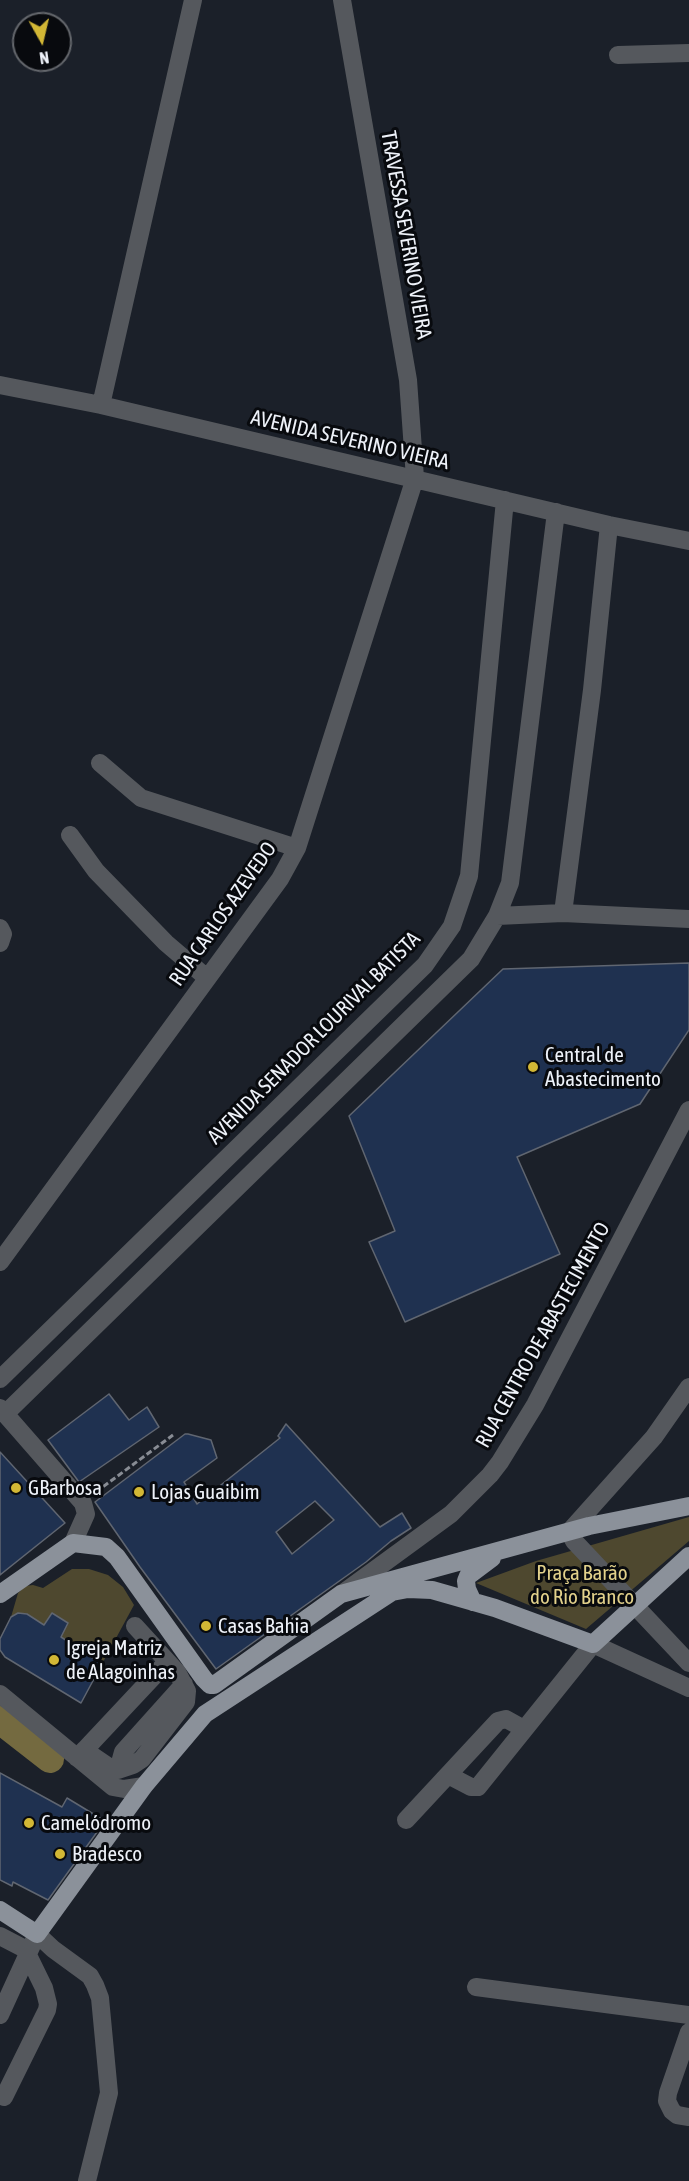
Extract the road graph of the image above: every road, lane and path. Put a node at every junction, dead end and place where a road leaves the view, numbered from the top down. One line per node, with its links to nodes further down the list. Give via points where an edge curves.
1 (193, 0): 6 (street)
2 (342, 0): 7 (street, TRAVESSA SEVERINO VIEIRA, via 408,380)
3 (689, 53): 4 (street)
4 (618, 55)
5 (0, 385): 6 (street, AVENIDA SEVERINO VIEIRA)
6 (101, 405): 7 (street, AVENIDA SEVERINO VIEIRA)
7 (416, 478): 8 (street, AVENIDA SEVERINO VIEIRA); 14 (street, RUA CARLOS AZEVEDO)
8 (505, 500): 9 (street, AVENIDA SEVERINO VIEIRA); 21 (street, AVENIDA SENADOR LOURIVAL BATISTA, via 469,876 452,926 425,964)
9 (556, 512): 10 (street, AVENIDA SEVERINO VIEIRA); 16 (street, via 510,883)
10 (609, 525): 11 (street, AVENIDA SEVERINO VIEIRA); 15 (street)
11 (689, 541)
12 (100, 763): 14 (street, via 141,798)
13 (70, 835): 18 (street, via 96,871 166,943)
14 (297, 848): 18 (street, RUA CARLOS AZEVEDO, via 280,879)
15 (563, 914): 16 (street); 17 (street)
16 (497, 916): 23 (street, via 471,959)
17 (689, 919)
18 (207, 978): 20 (street, RUA CARLOS AZEVEDO)
19 (689, 1110): 33 (street, RUA CENTRO DE ABASTECIMENTO, via 535,1405 500,1462 451,1514)
20 (0, 1262)
21 (0, 1379)
22 (689, 1388): 27 (street, via 654,1437)
23 (3, 1410): 25 (street)
24 (173, 1435): 25 (path)
25 (83, 1503): 28 (street, via 86,1514)
26 (689, 1506): 27 (main road)
27 (569, 1532): 29 (main road); 35 (street)
28 (73, 1543): 32 (main road); 40 (main road, via 106,1547 117,1557)
29 (506, 1549): 31 (main road); 34 (main road, via 468,1576 467,1589)
30 (689, 1556): 35 (main road)
31 (390, 1586): 33 (main road); 34 (main road, via 418,1588); 43 (main road)
32 (0, 1594)
33 (341, 1594): 40 (main road)
34 (473, 1602): 37 (main road)
35 (635, 1607): 37 (main road); 39 (street)
36 (135, 1626): 38 (street)
37 (593, 1644): 41 (street); 44 (street)
38 (167, 1662): 45 (street); 45 (street, via 184,1684 123,1752 118,1770)
39 (689, 1663)
40 (210, 1685): 43 (main road)
41 (689, 1688)
42 (0, 1694): 45 (street)
43 (206, 1714): 47 (main road)
44 (524, 1729): 46 (street, via 506,1719 498,1721); 46 (street, via 478,1787)
45 (80, 1754): 47 (street, via 117,1789)
46 (448, 1775): 48 (street)
47 (144, 1785): 50 (main road)
48 (406, 1820)
49 (0, 1910): 50 (main road)
50 (38, 1934): 52 (street); 59 (street, via 90,1976 100,1998 109,2093)
51 (0, 1936): 52 (street, via 22,1947)
52 (28, 1955): 54 (street); 57 (street, via 47,1998 47,2010)
53 (476, 1987): 55 (street)
54 (0, 2015)
55 (689, 2015)
56 (689, 2031): 58 (street, via 667,2101 677,2115)
57 (4, 2097)
58 (689, 2117)
59 (87, 2181)

